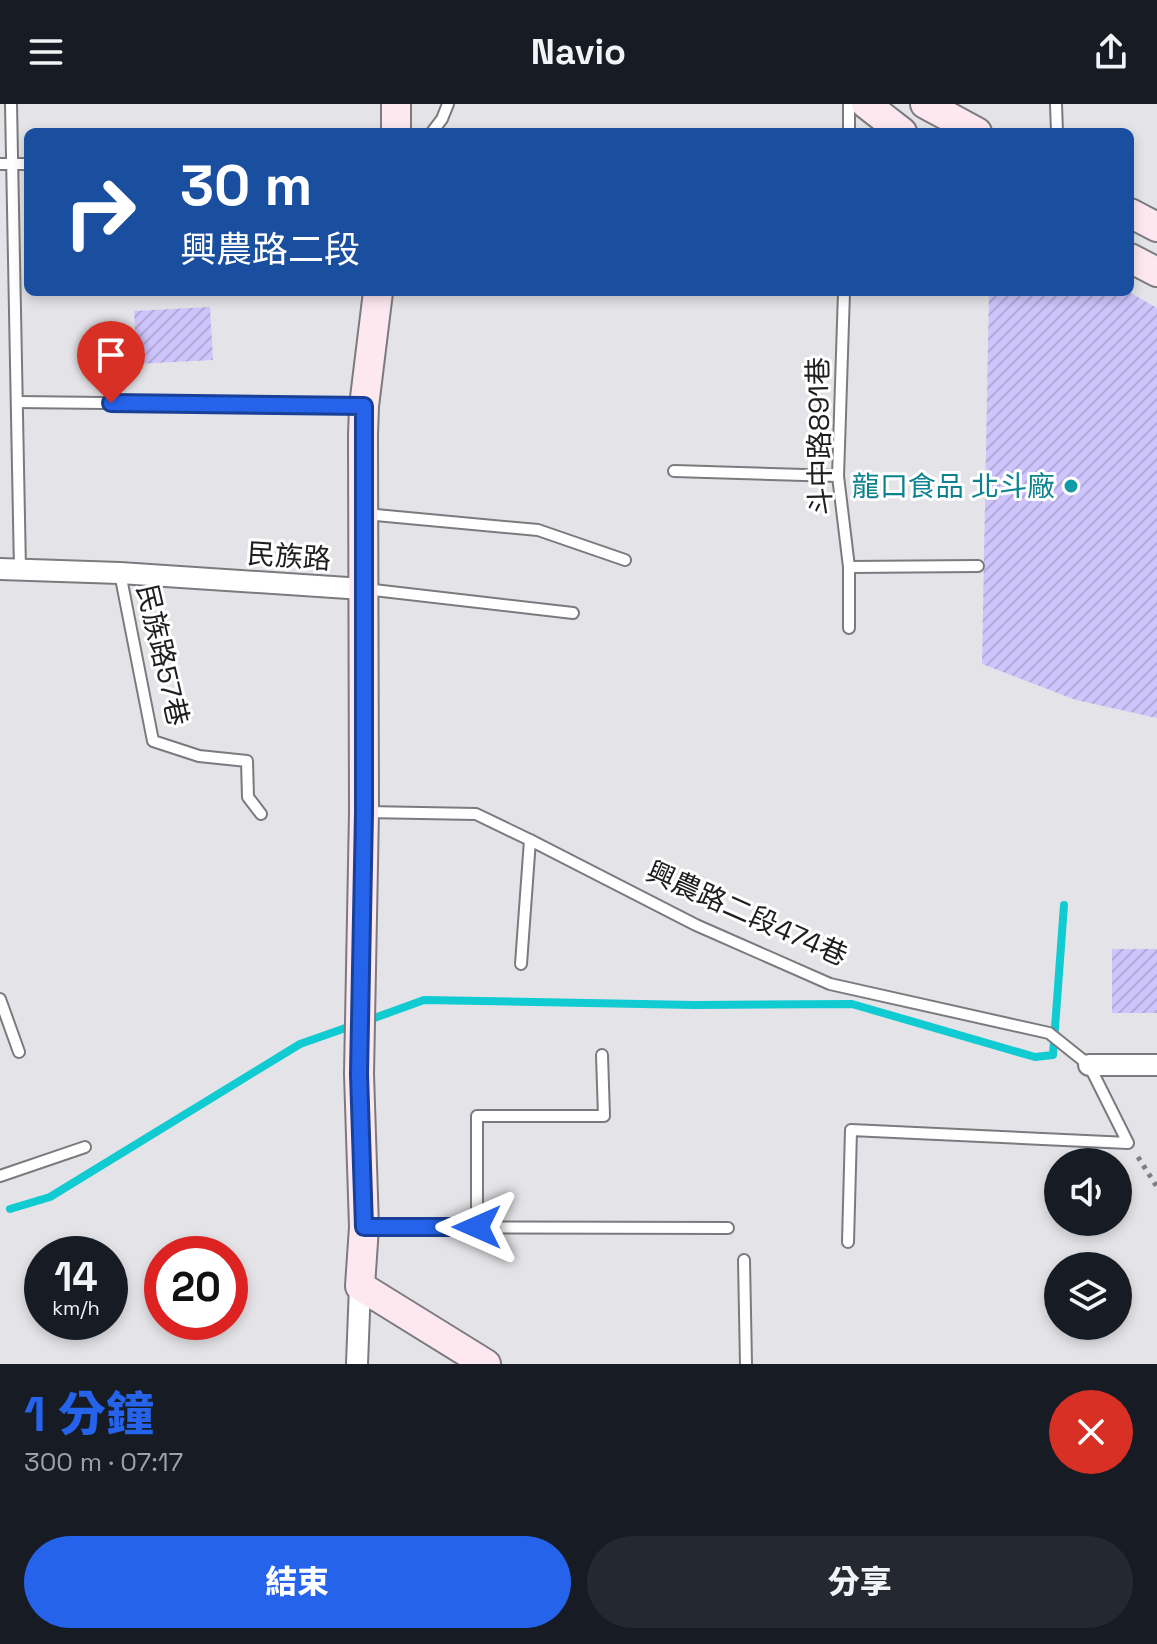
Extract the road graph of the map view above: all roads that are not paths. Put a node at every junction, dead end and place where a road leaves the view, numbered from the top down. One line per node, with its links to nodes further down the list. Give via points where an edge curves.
1 (11, 104): 14 (lane)
2 (396, 104): 8 (street)
3 (448, 104): 9 (lane)
4 (849, 104): 10 (lane)
5 (866, 104): 11 (street)
6 (925, 104): 12 (street)
7 (1056, 104): 13 (lane)
8 (396, 128)
9 (435, 128)
10 (849, 128)
11 (897, 128)
12 (970, 128)
13 (1057, 128)
14 (13, 163): 15 (lane); 16 (lane); 23 (lane)
15 (0, 164)
16 (24, 164)
17 (1134, 215): 18 (street)
18 (1157, 227)
19 (1134, 260): 20 (street)
20 (1157, 272)
21 (378, 296): 24 (street)
22 (844, 296): 26 (lane, 斗中路891巷)
23 (17, 402): 24 (lane); 31 (lane)
24 (364, 406): 27 (street)
25 (674, 471): 26 (lane)
26 (838, 476): 30 (lane, 斗中路891巷)
27 (363, 514): 28 (lane, via 538,530); 33 (street)
28 (625, 560)
29 (978, 566): 30 (lane)
30 (849, 567): 35 (lane, 斗中路891巷)
31 (10, 570): 32 (street, 民族路)
32 (120, 573): 33 (street, 民族路); 37 (lane, 民族路57巷, via 153,741 199,756 247,761 248,797)
33 (363, 589): 34 (lane, 民族路); 36 (street)
34 (573, 613)
35 (849, 628)
36 (364, 812): 38 (lane, 興農路二段474巷, via 476,814); 47 (street, via 359,1074)
37 (261, 814)
38 (530, 840): 39 (lane); 43 (lane, 興農路二段474巷, via 696,925 830,984 1049,1033)
39 (521, 964)
40 (0, 999): 41 (lane)
41 (19, 1052)
42 (602, 1055): 48 (lane, via 604,1116 477,1116)
43 (1089, 1065): 44 (street); 50 (lane, via 1128,1143 851,1130)
44 (1157, 1065)
45 (85, 1147): 46 (lane)
46 (0, 1176)
47 (364, 1227): 48 (lane); 52 (street)
48 (477, 1227): 49 (lane)
49 (728, 1228)
50 (848, 1242)
51 (744, 1260): 55 (lane)
52 (360, 1286): 53 (street); 54 (street)
53 (357, 1364)
54 (486, 1364)
55 (746, 1364)

